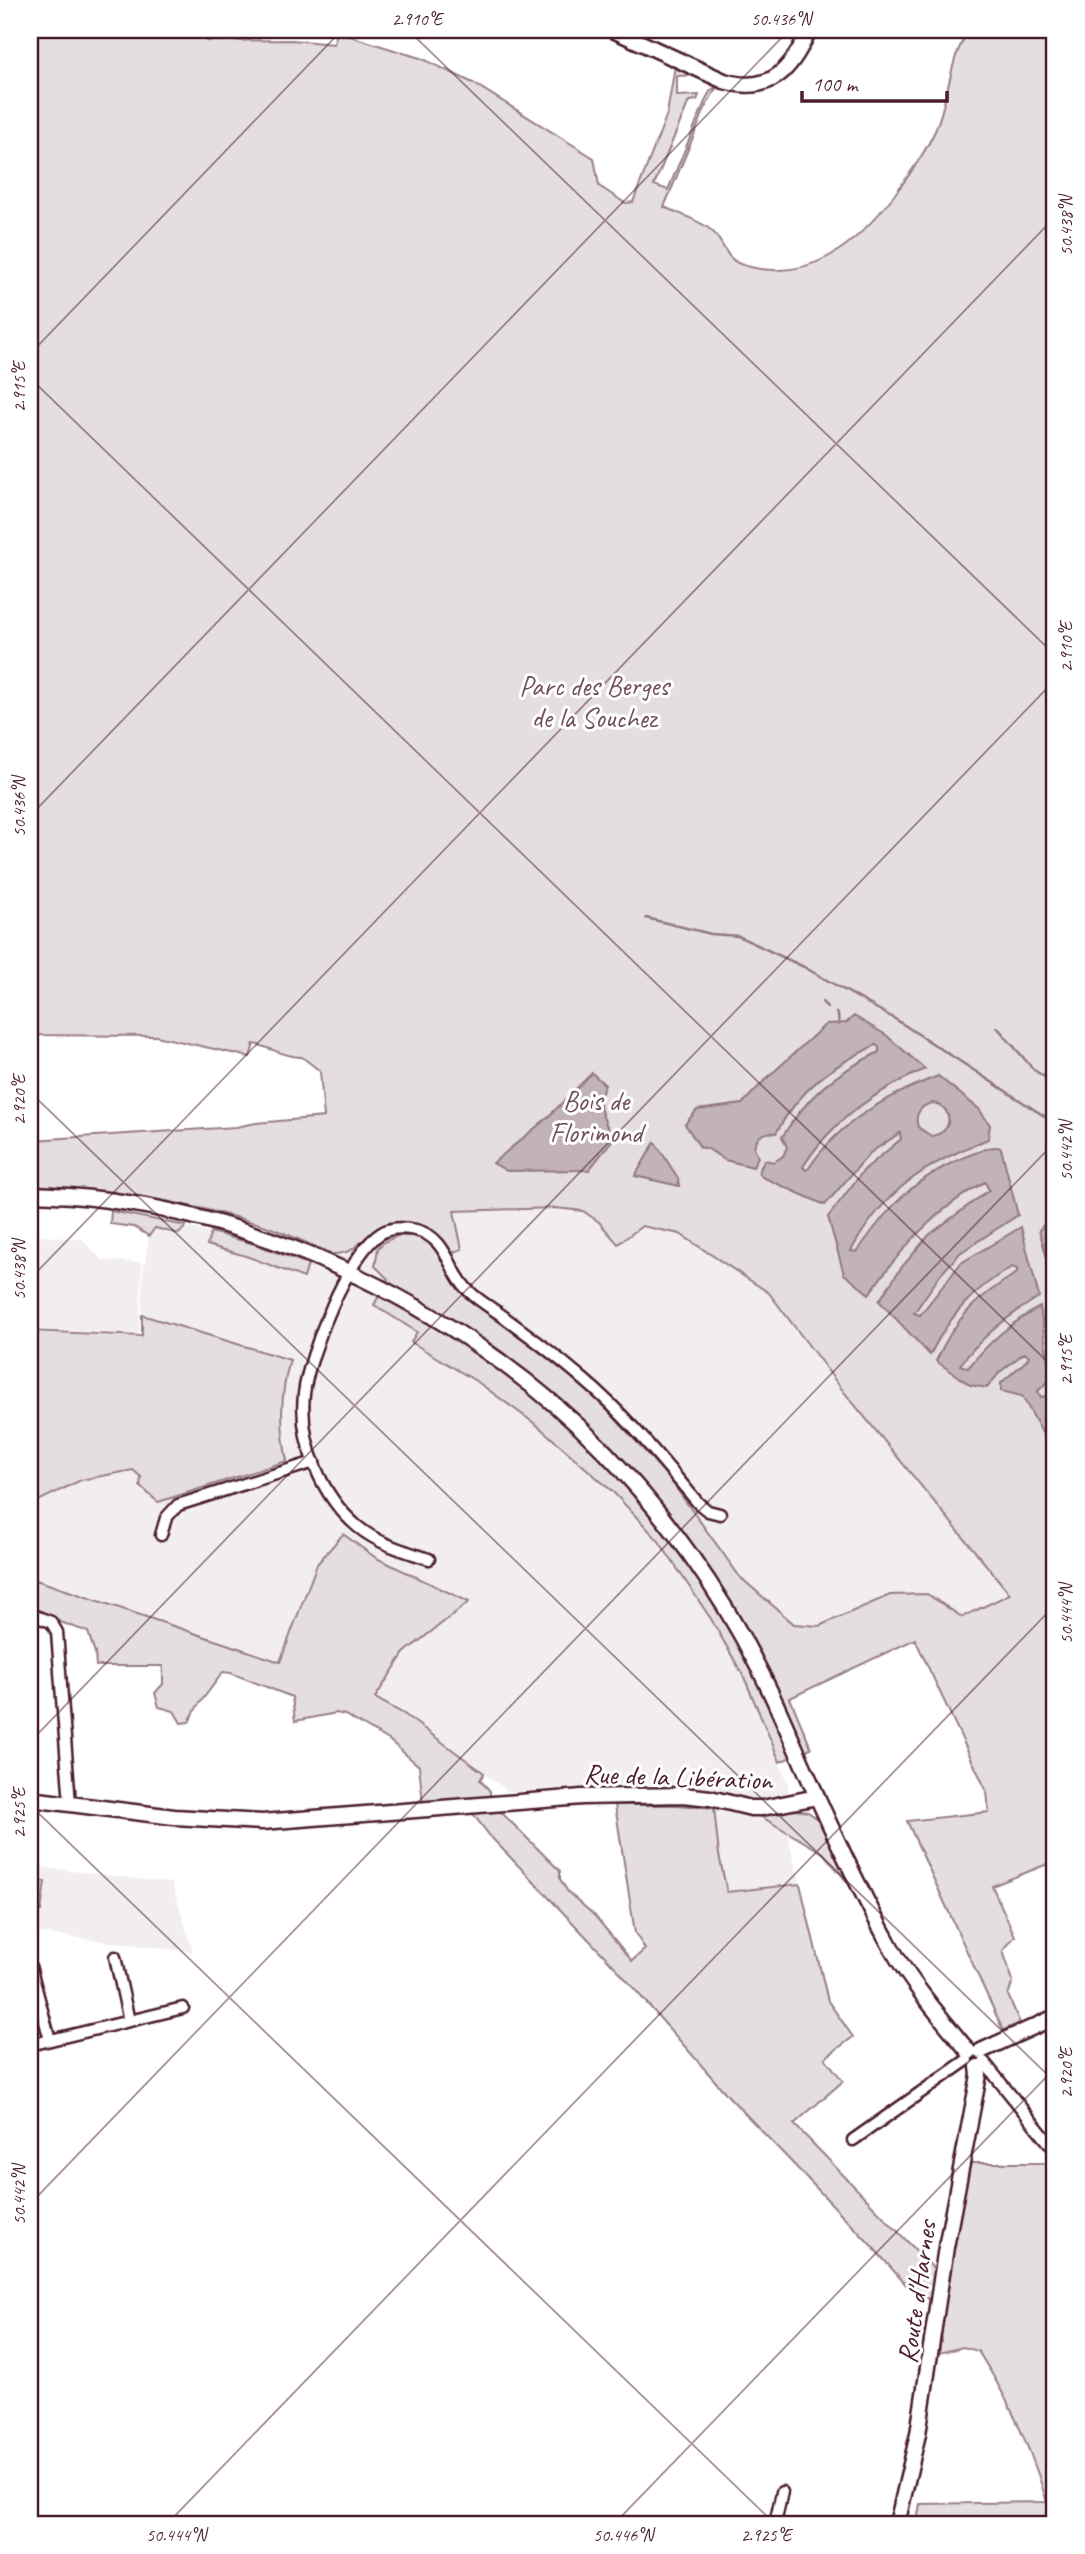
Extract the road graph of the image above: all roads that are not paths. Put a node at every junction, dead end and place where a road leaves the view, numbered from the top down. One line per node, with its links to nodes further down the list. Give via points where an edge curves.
1 (613, 30): 2 (main road, via 724,81 752,86 788,68)
2 (809, 30)
3 (30, 1194): 4 (main road, via 116,1201 201,1219)
4 (350, 1273): 5 (street, via 334,1299 304,1394); 6 (street, via 359,1256 385,1231 399,1228 430,1235 448,1254 468,1291 585,1380 698,1503); 10 (main road, via 495,1359 568,1418 637,1487 734,1624 759,1668)
5 (314, 1462): 7 (street, via 178,1505 166,1518); 8 (street, via 327,1489 357,1526 383,1544)
6 (720, 1514)
7 (161, 1535)
8 (429, 1559)
9 (30, 1614): 12 (street, via 55,1626)
10 (817, 1797): 12 (main road, Rue de la Libération, via 762,1808 683,1796 582,1797 262,1822); 20 (main road, via 892,1949)
11 (30, 1799): 12 (main road, Rue de la Libération)
12 (69, 1804)
13 (115, 1957): 17 (street)
14 (30, 1966): 18 (street)
15 (183, 2008): 17 (street)
16 (1055, 2017): 20 (main road)
17 (129, 2021): 18 (street)
18 (50, 2040): 19 (street)
19 (30, 2045)
20 (976, 2058): 21 (street); 22 (street); 25 (main road, Route d'Harnes, via 979,2075 946,2247 918,2434)
21 (853, 2140)
22 (1055, 2150)
23 (782, 2492): 24 (street)
24 (775, 2524)
25 (897, 2524)

